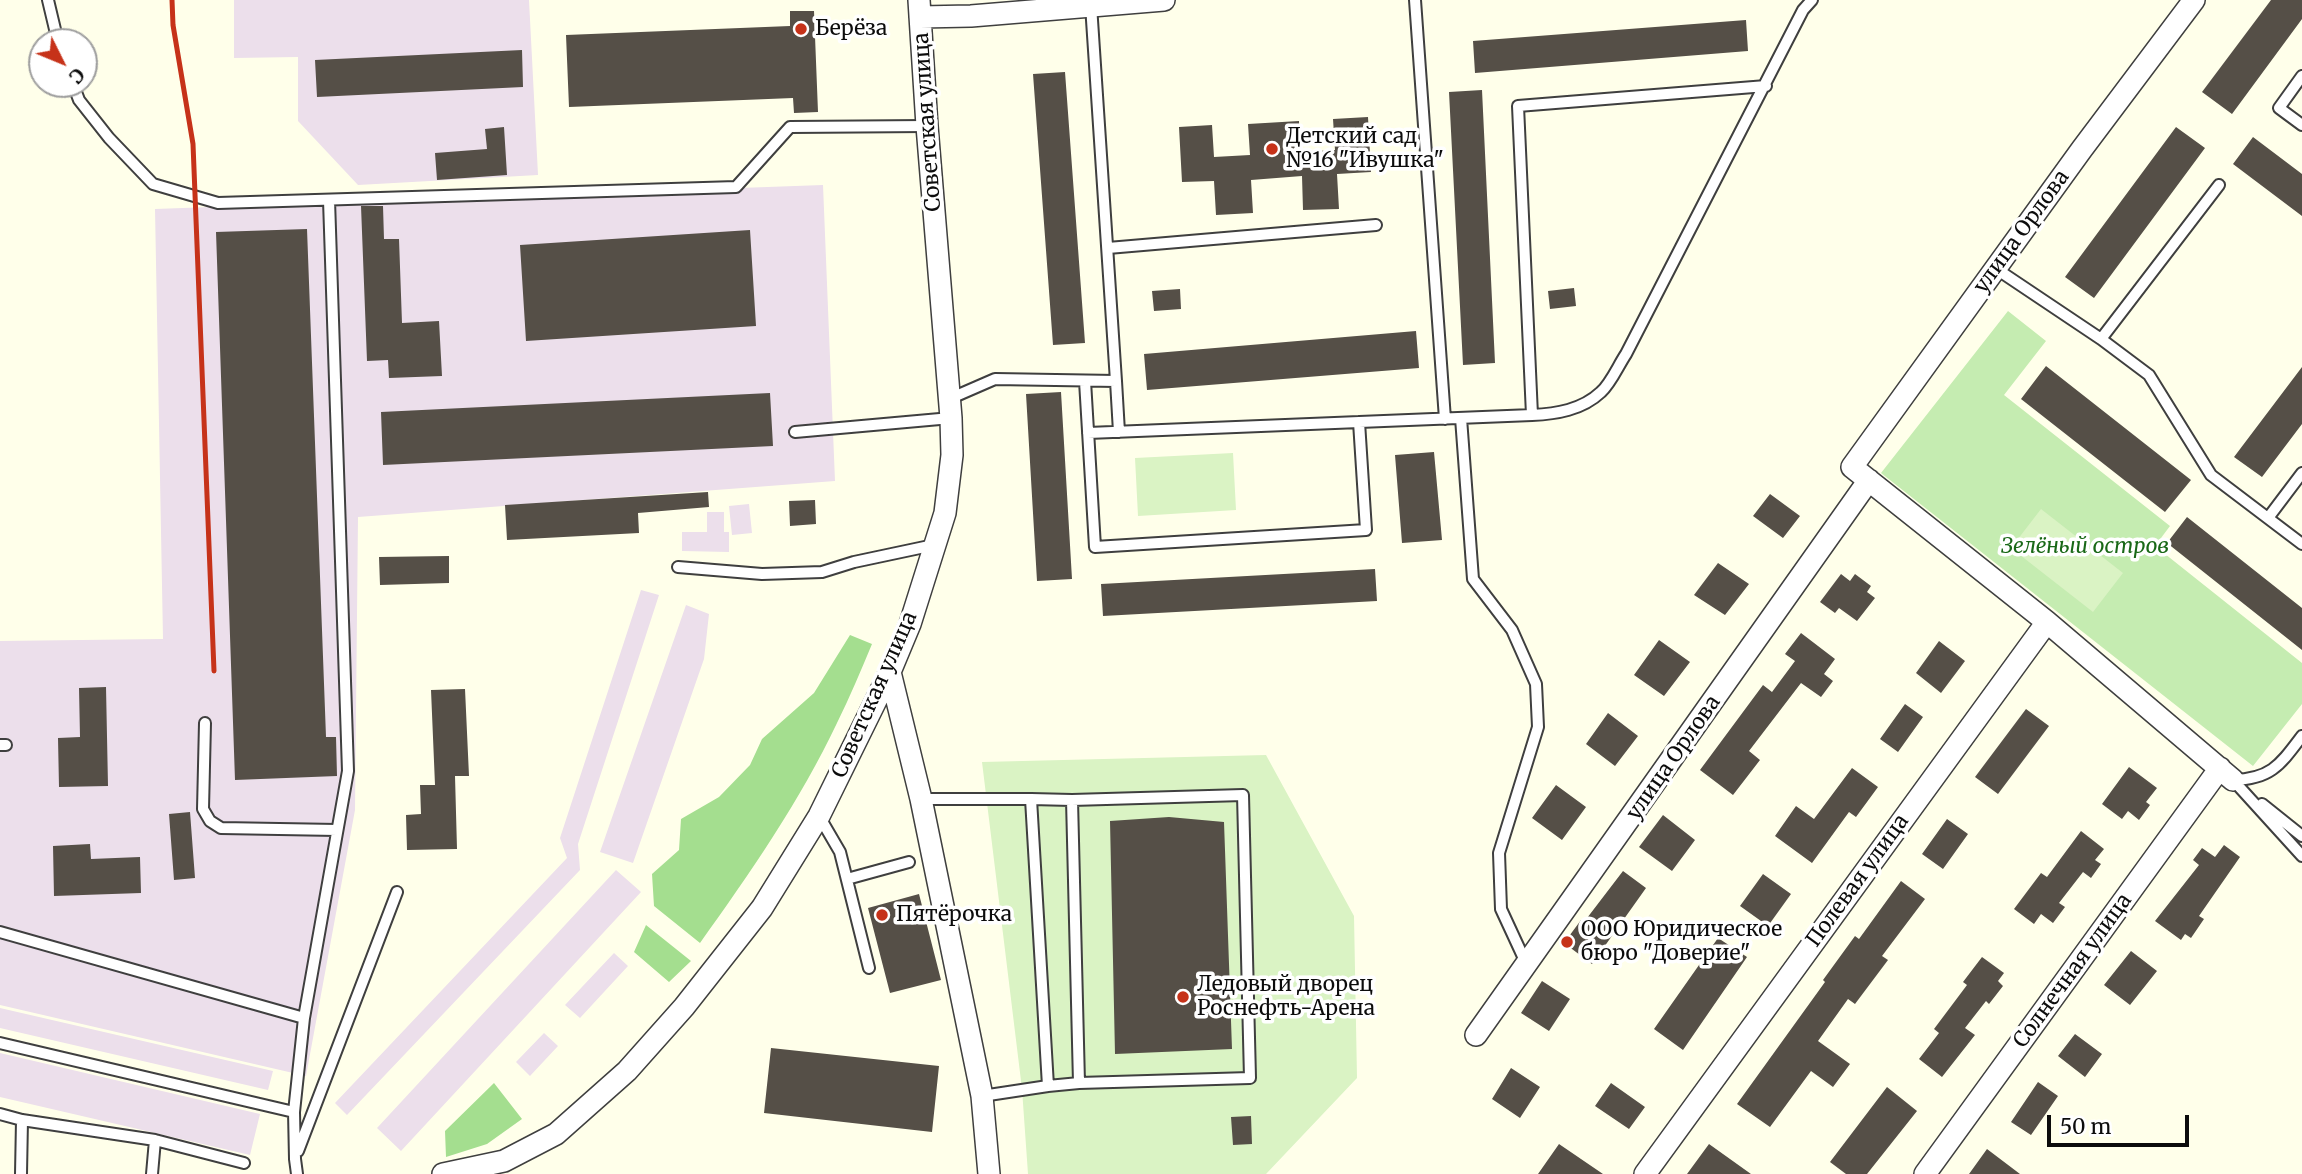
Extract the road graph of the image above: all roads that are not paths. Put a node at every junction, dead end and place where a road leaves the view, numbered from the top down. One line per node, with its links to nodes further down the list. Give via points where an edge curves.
1 (48, 0): 9 (lane)
2 (1164, 0): 7 (street)
3 (1415, 0): 26 (lane)
4 (1812, 0): 11 (lane)
5 (2194, 0): 19 (street, улица Орлова)
6 (1046, 5): 7 (street); 8 (street)
7 (1091, 5): 18 (lane)
8 (920, 9): 14 (street, Советская улица)
9 (55, 28)
10 (2302, 76): 13 (lane, via 2279,107)
11 (1766, 86): 24 (lane, via 1626,354 1601,392 1578,407); 24 (lane, via 1518,106)
12 (78, 98): 16 (lane, via 153,184 218,203)
13 (2302, 125)
14 (927, 126): 16 (lane, via 790,127 736,187); 23 (street, Советская улица)
15 (2219, 184): 20 (lane)
16 (329, 200): 46 (lane, via 348,771)
17 (1376, 225): 18 (lane)
18 (1108, 248): 22 (lane)
19 (1996, 268): 20 (lane); 32 (street, улица Орлова, via 1852,467)
20 (2101, 339): 33 (lane, via 2149,375 2211,475)
21 (1085, 381): 22 (lane); 23 (lane, via 995,379); 30 (lane)
22 (1116, 381): 29 (lane)
23 (950, 409): 28 (lane); 35 (street, Советская улица, via 949,489)
24 (1532, 415): 25 (lane)
25 (1461, 418): 26 (lane); 53 (lane, via 1473,579 1512,630 1536,684 1538,727 1499,853 1501,909)
26 (1446, 419): 27 (lane)
27 (1359, 422): 29 (lane); 30 (lane, via 1366,530 1095,547)
28 (795, 432)
29 (1119, 432): 30 (lane)
30 (1088, 433)
31 (2302, 473): 33 (lane)
32 (1869, 480): 37 (street); 53 (street, улица Орлова)
33 (2268, 517): 34 (lane)
34 (2302, 544)
35 (934, 545): 36 (lane, via 822,572 762,574); 38 (street, Советская улица)
36 (678, 567)
37 (2047, 622): 41 (street); 72 (street, Полевая улица)
38 (890, 672): 42 (street); 45 (street, Советская улица)
39 (205, 723): 46 (lane, via 203,809 209,821 221,828)
40 (2302, 736): 41 (lane, via 2274,769 2254,779)
41 (2227, 774): 47 (lane); 48 (lane); 73 (street, Солнечная улица)
42 (921, 799): 43 (lane); 60 (street)
43 (1031, 799): 44 (lane); 59 (lane)
44 (1072, 800): 58 (lane); 58 (lane, via 1243,795 1244,809 1250,1078)
45 (819, 817): 50 (lane, via 840,852); 70 (street, Советская улица, via 762,908 627,1071 556,1134 504,1161)
46 (337, 830): 55 (lane)
47 (2302, 836)
48 (2302, 856)
49 (909, 862): 50 (lane)
50 (847, 879): 54 (lane)
51 (397, 892): 65 (lane)
52 (0, 932): 55 (lane)
53 (1527, 966): 56 (street, улица Орлова)
54 (869, 968)
55 (304, 1018): 61 (lane)
56 (1476, 1035)
57 (0, 1043): 61 (lane)
58 (1079, 1083): 59 (lane)
59 (1048, 1086): 60 (lane)
60 (982, 1096): 71 (street)
61 (294, 1112): 65 (lane)
62 (0, 1114): 63 (lane)
63 (22, 1121): 64 (lane); 67 (lane)
64 (155, 1140): 66 (lane); 68 (lane)
65 (295, 1160): 69 (lane)
66 (244, 1163)
67 (21, 1174)
68 (152, 1174)
69 (297, 1174)
70 (443, 1174)
71 (989, 1174)
72 (1645, 1174)
73 (1925, 1174)

